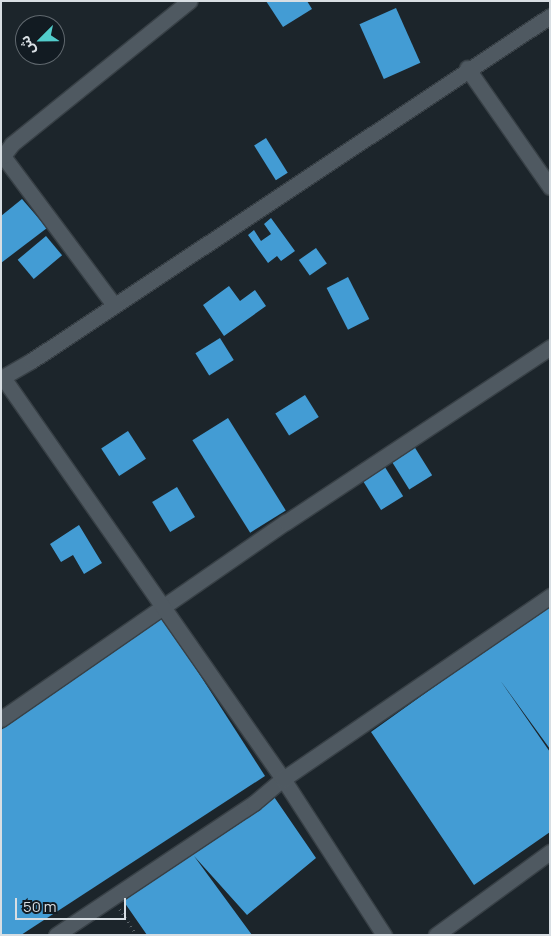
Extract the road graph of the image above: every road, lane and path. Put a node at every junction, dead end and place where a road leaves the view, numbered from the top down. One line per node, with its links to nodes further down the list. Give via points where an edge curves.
1 (189, 1): 4 (street, via 12,144)
2 (550, 16): 3 (street)
3 (467, 68): 5 (street); 6 (street)
4 (2, 156): 6 (street)
5 (550, 187)
6 (114, 305): 8 (street)
7 (550, 347): 10 (street)
8 (2, 377): 10 (street)
9 (550, 596): 12 (street)
10 (164, 605): 11 (street); 12 (street)
11 (1, 719)
12 (283, 779): 14 (street, via 254,803); 17 (street)
13 (550, 852): 18 (street)
14 (112, 897): 15 (street); 16 (path)
15 (56, 935)
16 (137, 935)
17 (384, 935)
18 (436, 935)

